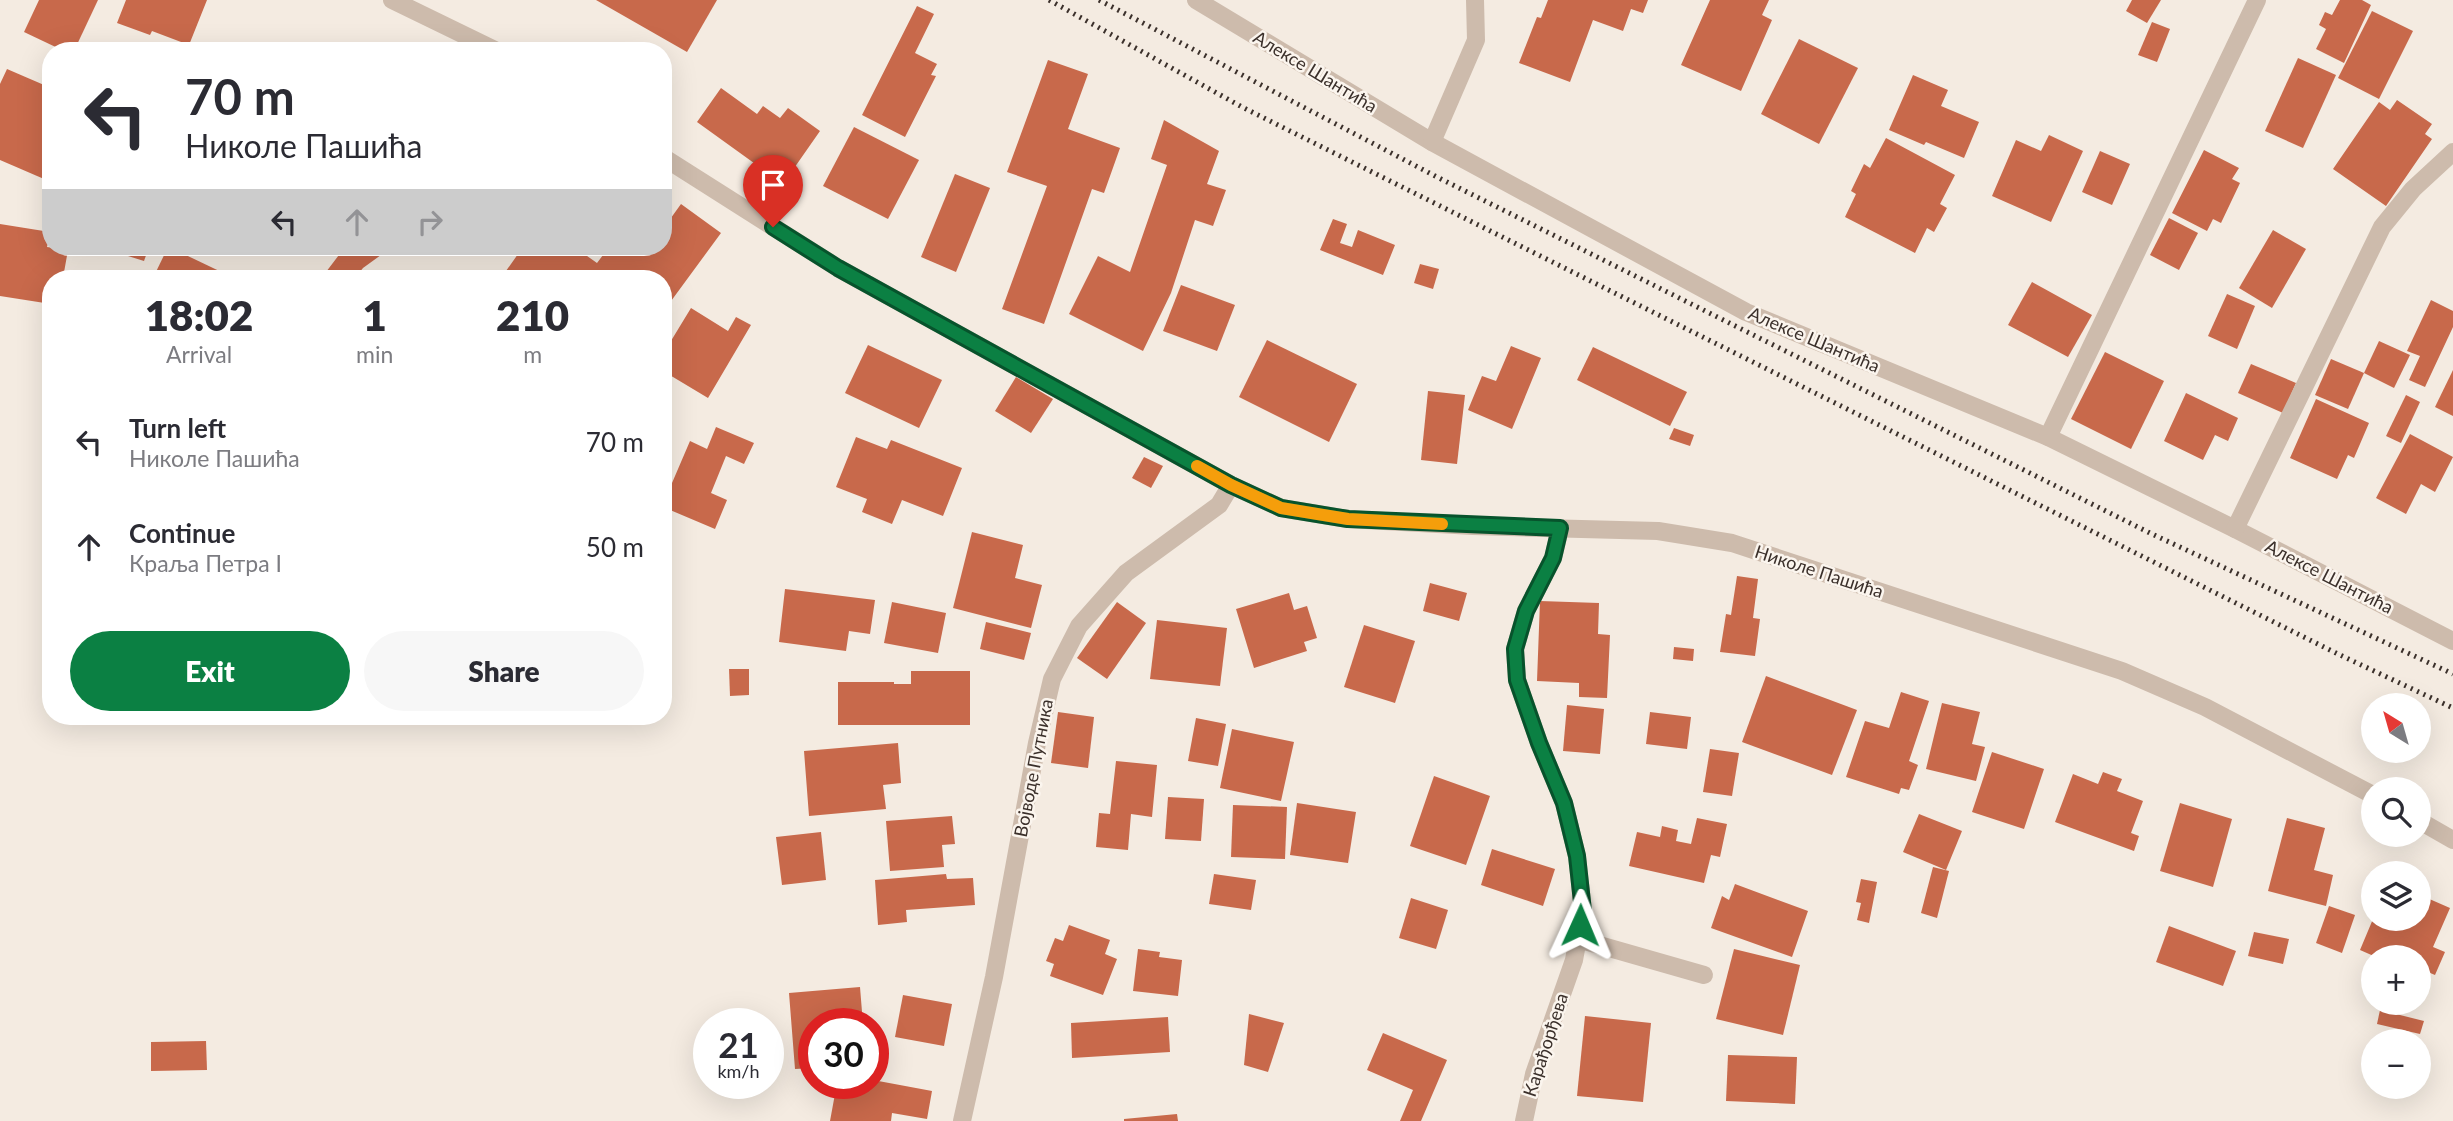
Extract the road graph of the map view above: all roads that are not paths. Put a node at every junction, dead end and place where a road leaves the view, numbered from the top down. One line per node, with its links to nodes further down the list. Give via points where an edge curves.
1 (393, 0): 5 (street)
2 (1196, 0): 6 (street, Алексе Шантића)
3 (1475, 0): 6 (street, via 1476,40)
4 (2258, 0): 9 (street)
5 (479, 42)
6 (1432, 142): 9 (street, Алексе Шантића, via 1746,312)
7 (2453, 152): 12 (street, via 2413,189 2382,227)
8 (672, 163): 10 (street, Николе Пашића, via 838,268)
9 (2048, 437): 12 (street, Алексе Шантића)
10 (1231, 485): 11 (street, Николе Пашића, via 1281,508 1348,519); 19 (street, Војводе Путника, via 1219,505 1126,573 1079,626 1052,679)
11 (1560, 528): 14 (street, Николе Пашића, via 1658,531 1732,543 2122,671 2204,707); 17 (street, Карађорђева, via 1553,558 1526,611 1515,649 1517,680 1564,803 1577,856 1583,911)
12 (2235, 529): 13 (street, Алексе Шантића)
13 (2453, 641)
14 (2361, 790)
15 (2431, 827): 16 (street)
16 (2453, 840)
17 (1578, 939): 18 (street); 20 (street, Карађорђева, via 1534,1074)
18 (1704, 975)
19 (962, 1121)
20 (1524, 1121)

